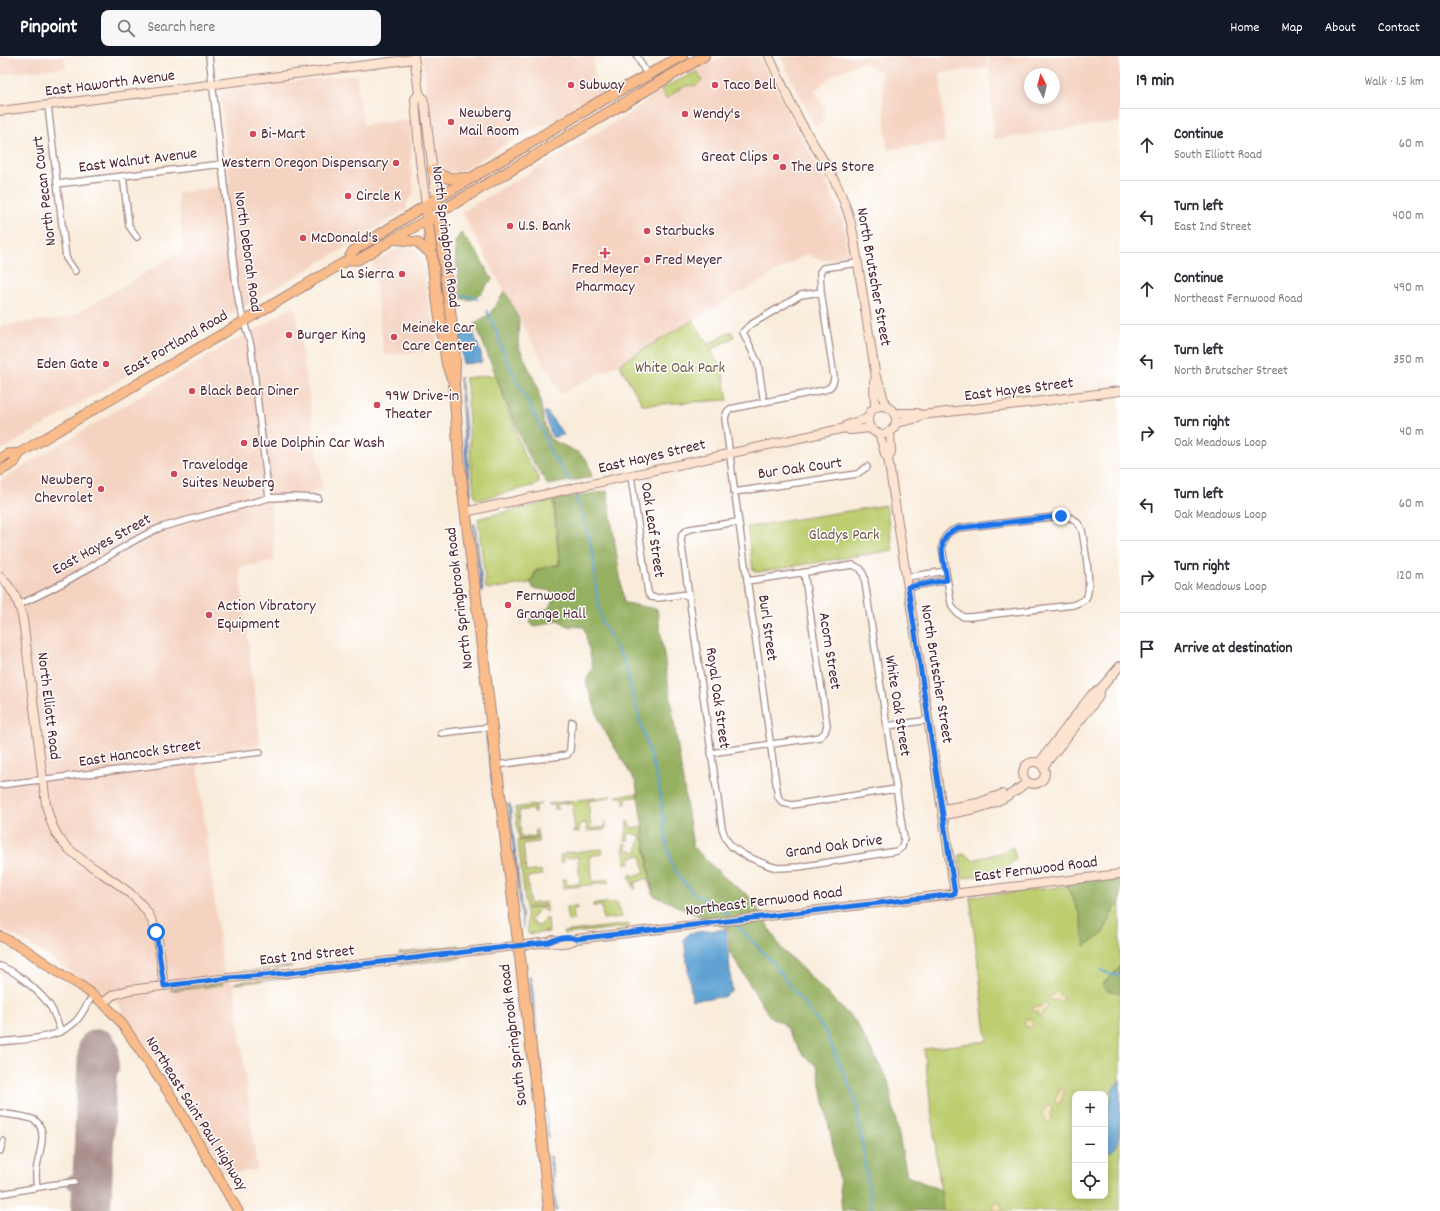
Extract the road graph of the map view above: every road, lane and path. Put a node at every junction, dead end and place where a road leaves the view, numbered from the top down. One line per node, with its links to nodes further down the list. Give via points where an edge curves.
1 (209, 56): 8 (street, North Deborah Road)
2 (637, 56): 7 (street)
3 (682, 56): 7 (highway, East Portland Road)
4 (704, 56): 19 (highway, East Portland Road)
5 (769, 56): 25 (street, North Brutscher Street, via 791,103 846,204)
6 (414, 58): 8 (street, East Haworth Avenue); 9 (street, North Springbrook Road)
7 (647, 75): 15 (highway, East Portland Road)
8 (212, 85): 10 (street, East Haworth Avenue); 12 (street, North Deborah Road)
9 (419, 93): 13 (street, North Springbrook Road, via 423,98); 18 (street, North Springbrook Road, via 415,99)
10 (48, 106): 11 (street, East Haworth Avenue); 16 (street, North Pecan Court)
11 (0, 111)
12 (222, 164): 14 (street, East Walnut Avenue); 28 (street, North Deborah Road, via 236,284)
13 (433, 170): 15 (highway, via 448,179); 17 (street, North Springbrook Road)
14 (123, 176): 16 (street, East Walnut Avenue); 21 (street, via 129,226)
15 (469, 178): 17 (highway, East Portland Road)
16 (57, 184): 26 (street, North Pecan Court, via 66,258)
17 (436, 198): 18 (highway, East Portland Road); 19 (highway, North Springbrook Road)
18 (426, 205): 20 (highway, North Springbrook Road); 24 (main road, East Portland Road, via 353,251)
19 (438, 213): 20 (highway, East Portland Road); 30 (highway, North Springbrook Road)
20 (428, 219): 22 (main road, East Portland Road); 23 (highway, North Springbrook Road)
21 (137, 237)
22 (394, 239): 23 (main road, via 417,242); 24 (main road, East Portland Road, via 358,260)
23 (431, 254): 29 (highway, North Springbrook Road)
24 (348, 260): 28 (main road, East Portland Road)
25 (858, 263): 27 (street, via 823,268 820,272); 31 (street, North Brutscher Street)
26 (75, 271)
27 (821, 292): 34 (street, via 801,295 750,325 743,332 758,363); 34 (street, via 834,377 832,385 829,388)
28 (244, 321): 45 (main road, East Portland Road); 53 (street, North Deborah Road, via 251,346)
29 (445, 342): 30 (highway, via 448,341 451,359); 32 (highway, North Springbrook Road)
30 (455, 363): 32 (highway, North Springbrook Road)
31 (876, 378): 35 (street, North Brutscher Street); 36 (street, North Brutscher Street)
32 (454, 384): 55 (highway, North Springbrook Road)
33 (1120, 391): 38 (street, East Hayes Street)
34 (764, 403): 46 (street, Burl Street, via 734,408 727,412)
35 (887, 407): 36 (street); 37 (street)
36 (874, 408): 39 (street)
37 (895, 413): 38 (street, East Hayes Street); 40 (street)
38 (921, 415): 40 (street, East Hayes Street)
39 (868, 418): 41 (street, East Hayes Street); 42 (street)
40 (896, 423): 43 (street)
41 (845, 428): 42 (street, East Hayes Street); 46 (street, East Hayes Street)
42 (871, 428): 44 (street)
43 (890, 431): 44 (street); 47 (street, North Brutscher Street)
44 (879, 433): 47 (street, North Brutscher Street)
45 (20, 453): 48 (main road, East Portland Road, via 7,454); 50 (main road, East Portland Road, via 14,463)
46 (729, 454): 51 (street, East Hayes Street); 52 (street, Burl Street)
47 (888, 458): 60 (street, North Brutscher Street)
48 (0, 459)
49 (867, 468): 52 (street, Bur Oak Court, via 857,474)
50 (0, 471)
51 (631, 476): 55 (street, East Hayes Street); 64 (street, Oak Leaf Street, via 648,593 651,597 658,598)
52 (734, 492): 56 (street, Burl Street)
53 (269, 498): 54 (street, East Hayes Street); 65 (street, East Hayes Street, via 148,532 78,575)
54 (318, 498)
55 (465, 512): 69 (highway, North Springbrook Road)
56 (738, 522): 62 (street, Burl Street); 64 (street, Royal Oak Street, via 689,529 682,534)
57 (946, 571): 60 (street); 61 (street); 61 (street, via 942,547 945,537 951,531 1066,516 1079,523 1082,530 1089,587 1086,599 1073,605 964,617 952,608)
58 (804, 572): 62 (street); 70 (street, White Oak Street, via 853,565 860,569 864,576); 72 (street, Acorn Street, via 826,732 820,737)
59 (0, 576): 65 (street, North Elliott Road)
60 (907, 577): 63 (street, North Brutscher Street)
61 (947, 580): 63 (street)
62 (747, 581): 72 (street, Burl Street)
63 (908, 587): 67 (street, North Brutscher Street)
64 (688, 594): 74 (street, Royal Oak Street)
65 (20, 604): 77 (street, North Elliott Road)
66 (1120, 666): 76 (street, via 1101,688 1092,694)
67 (929, 720): 70 (street); 82 (street, North Brutscher Street)
68 (572, 722): 75 (street, via 570,750 567,756)
69 (492, 726): 71 (street); 75 (highway, North Springbrook Road)
70 (887, 726): 80 (street, White Oak Street)
71 (441, 733)
72 (770, 744): 74 (street); 80 (street, Burl Street, via 778,797 783,803 792,805)
73 (260, 752): 77 (street, East Hancock Street)
74 (712, 753): 84 (street, Royal Oak Street, via 722,828 732,847)
75 (497, 765): 81 (highway, North Springbrook Road)
76 (1041, 765): 78 (street, via 1030,763 1024,767 1022,774); 78 (street, via 1045,775 1040,782 1033,784)
77 (43, 780): 79 (street, East Hancock Street); 91 (street, North Elliott Road, via 50,821 62,843 129,892 145,908 156,932)
78 (1026, 781): 82 (street, via 1000,801 988,806 976,810)
79 (0, 785)
80 (896, 789): 83 (street, White Oak Street, via 904,839)
81 (502, 808): 88 (highway, South Springbrook Road)
82 (943, 812): 86 (street, North Brutscher Street)
83 (902, 847): 84 (street, Grand Oak Drive, via 897,851 786,868 770,866)
84 (746, 856)
85 (1120, 874): 86 (street, East Fernwood Road)
86 (955, 894): 88 (street, Northeast Fernwood Road)
87 (0, 936): 90 (main road)
88 (518, 945): 91 (street, East 2nd Street); 104 (highway, South Springbrook Road)
89 (0, 966): 94 (street, via 18,975 46,1001 54,1012)
90 (64, 976): 92 (main road); 93 (main road)
91 (164, 986): 93 (street, East 2nd Street, via 124,991)
92 (90, 1000): 94 (street, via 76,1022); 95 (main road)
93 (103, 1003): 95 (main road, via 120,1021)
94 (62, 1032): 96 (street)
95 (127, 1033): 103 (main road, Northeast Saint Paul Highway, via 173,1099)
96 (0, 1042)
97 (0, 1113): 101 (street, via 36,1121 41,1128 43,1142 37,1166)
98 (3, 1140): 99 (street)
99 (0, 1151)
100 (74, 1182): 101 (street)
101 (37, 1187): 102 (street)
102 (0, 1194)
103 (238, 1211)
104 (549, 1211)

